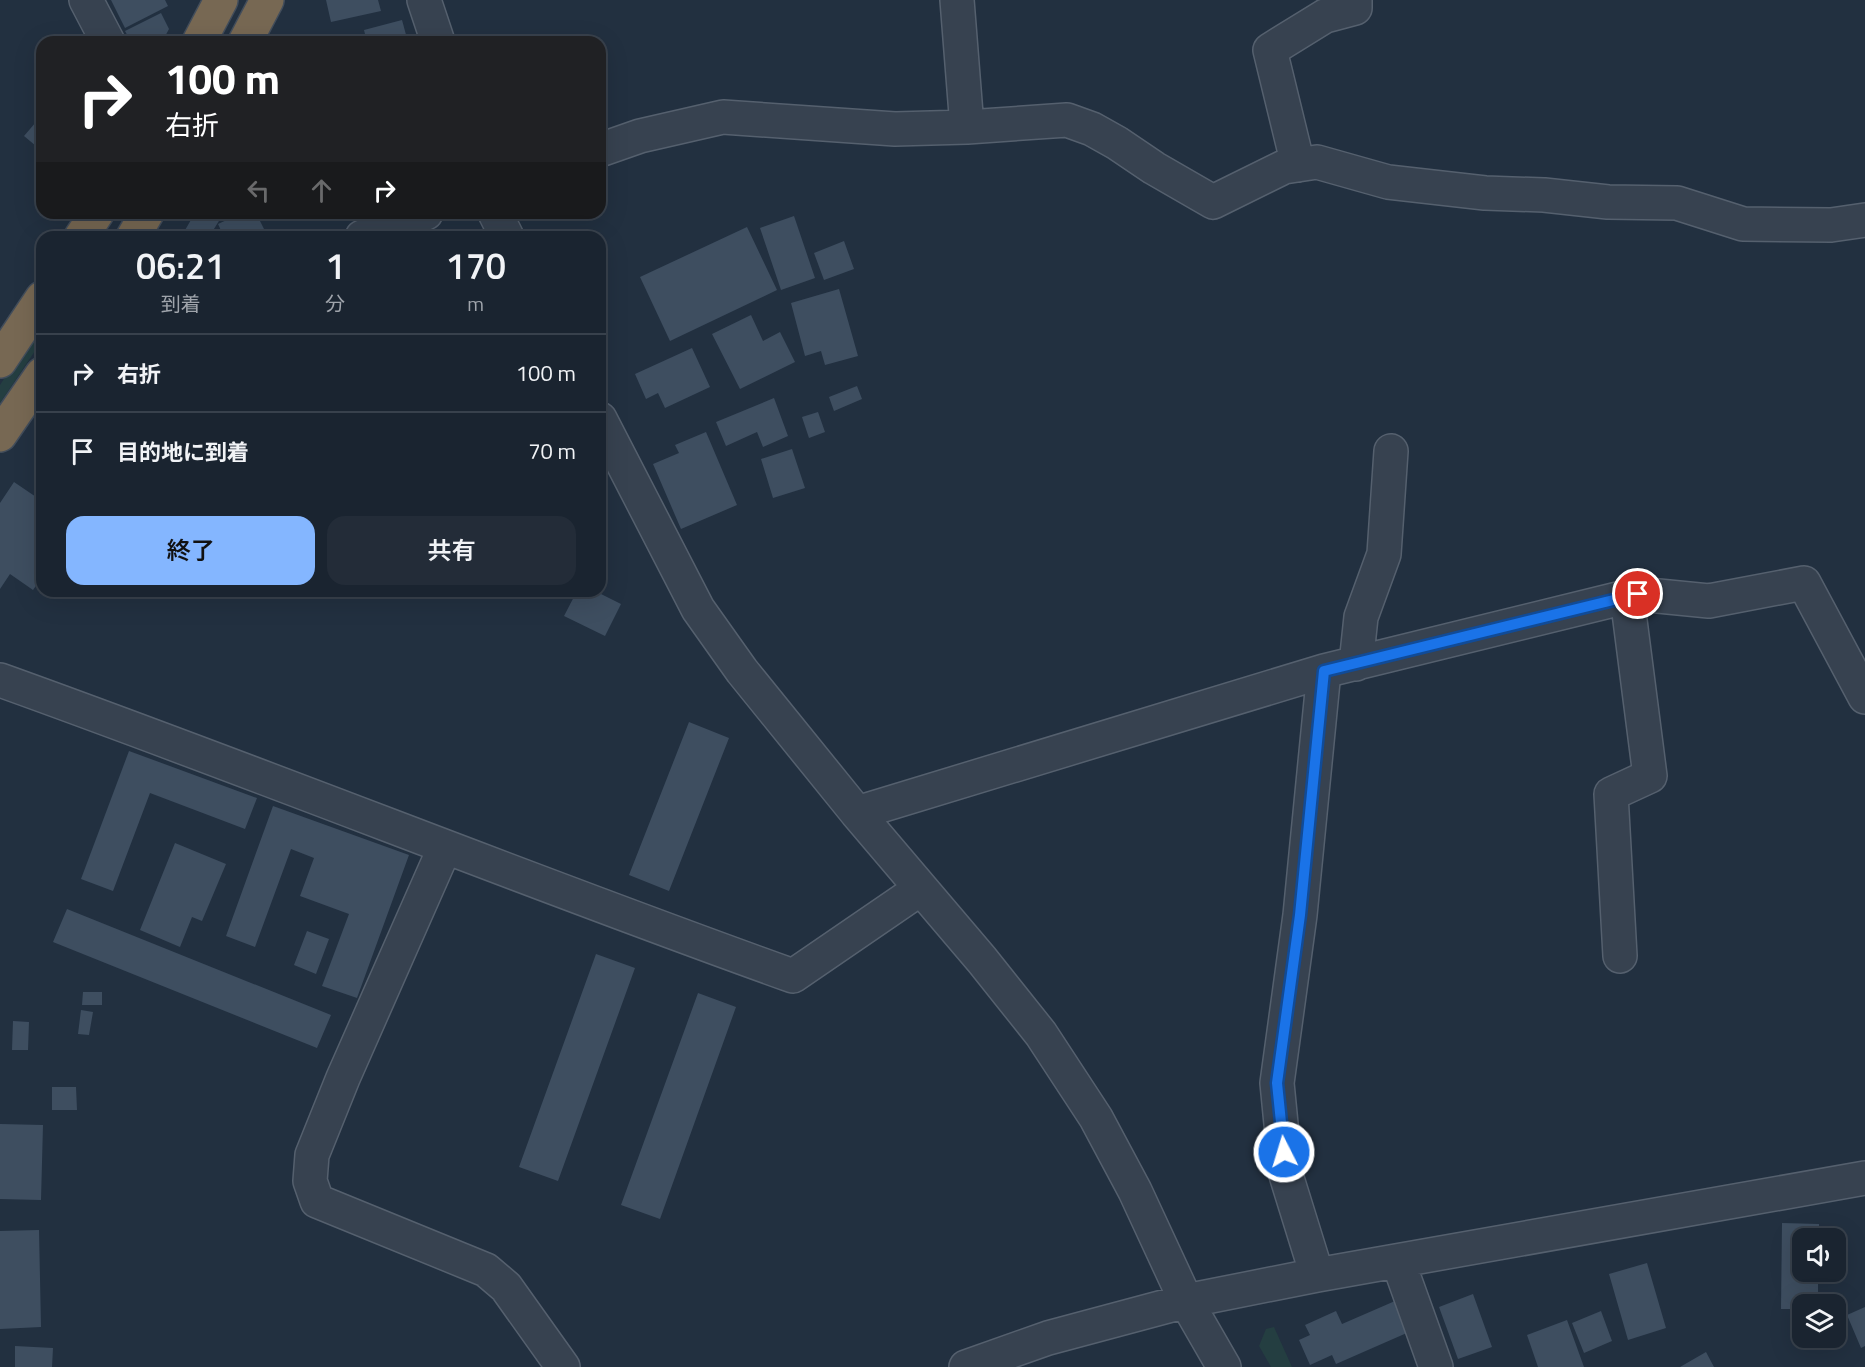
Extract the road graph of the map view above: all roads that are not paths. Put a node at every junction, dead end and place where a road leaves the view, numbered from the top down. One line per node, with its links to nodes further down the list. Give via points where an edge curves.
1 (86, 0): 7 (street)
2 (220, 0): 8 (highway)
3 (267, 0): 9 (highway)
4 (424, 0): 10 (street)
5 (957, 0): 11 (street)
6 (1354, 0): 13 (street, via 1355,8 1326,16 1270,50)
7 (105, 36)
8 (202, 36)
9 (248, 36)
10 (436, 36)
11 (967, 127): 12 (street, via 896,129 723,117); 13 (street, via 1067,120 1117,143 1213,202 1284,166)
12 (606, 148)
13 (1298, 165): 15 (street, via 1317,162 1388,182 1485,193 1608,202 1677,202 1743,224 1831,225)
14 (410, 219): 16 (street)
15 (1865, 220)
16 (378, 231)
17 (36, 307): 18 (highway)
18 (0, 361)
19 (36, 383): 21 (highway)
20 (606, 431): 28 (street, via 698,609 742,671)
21 (0, 435)
22 (1391, 451): 24 (street, via 1384,554 1361,617)
23 (1627, 597): 24 (street); 27 (street, via 1638,594 1709,601 1804,583); 31 (street, via 1650,776 1611,794)
24 (1356, 663): 25 (street)
25 (1324, 671): 28 (street); 34 (street, via 1300,915 1277,1083 1286,1175)
26 (0, 680): 29 (street)
27 (1865, 697)
28 (857, 813): 30 (street)
29 (445, 847): 30 (street, via 793,976); 36 (street, via 342,1078 312,1155 310,1181 317,1202 486,1270 506,1287)
30 (920, 889): 35 (street, via 1041,1034 1078,1090 1135,1191)
31 (1620, 956)
32 (1865, 1178): 33 (street)
33 (1398, 1261): 34 (street); 39 (street)
34 (1317, 1275): 35 (street)
35 (1186, 1301): 37 (street, via 1048,1338); 38 (street)
36 (563, 1367)
37 (966, 1367)
38 (1224, 1367)
39 (1436, 1367)

